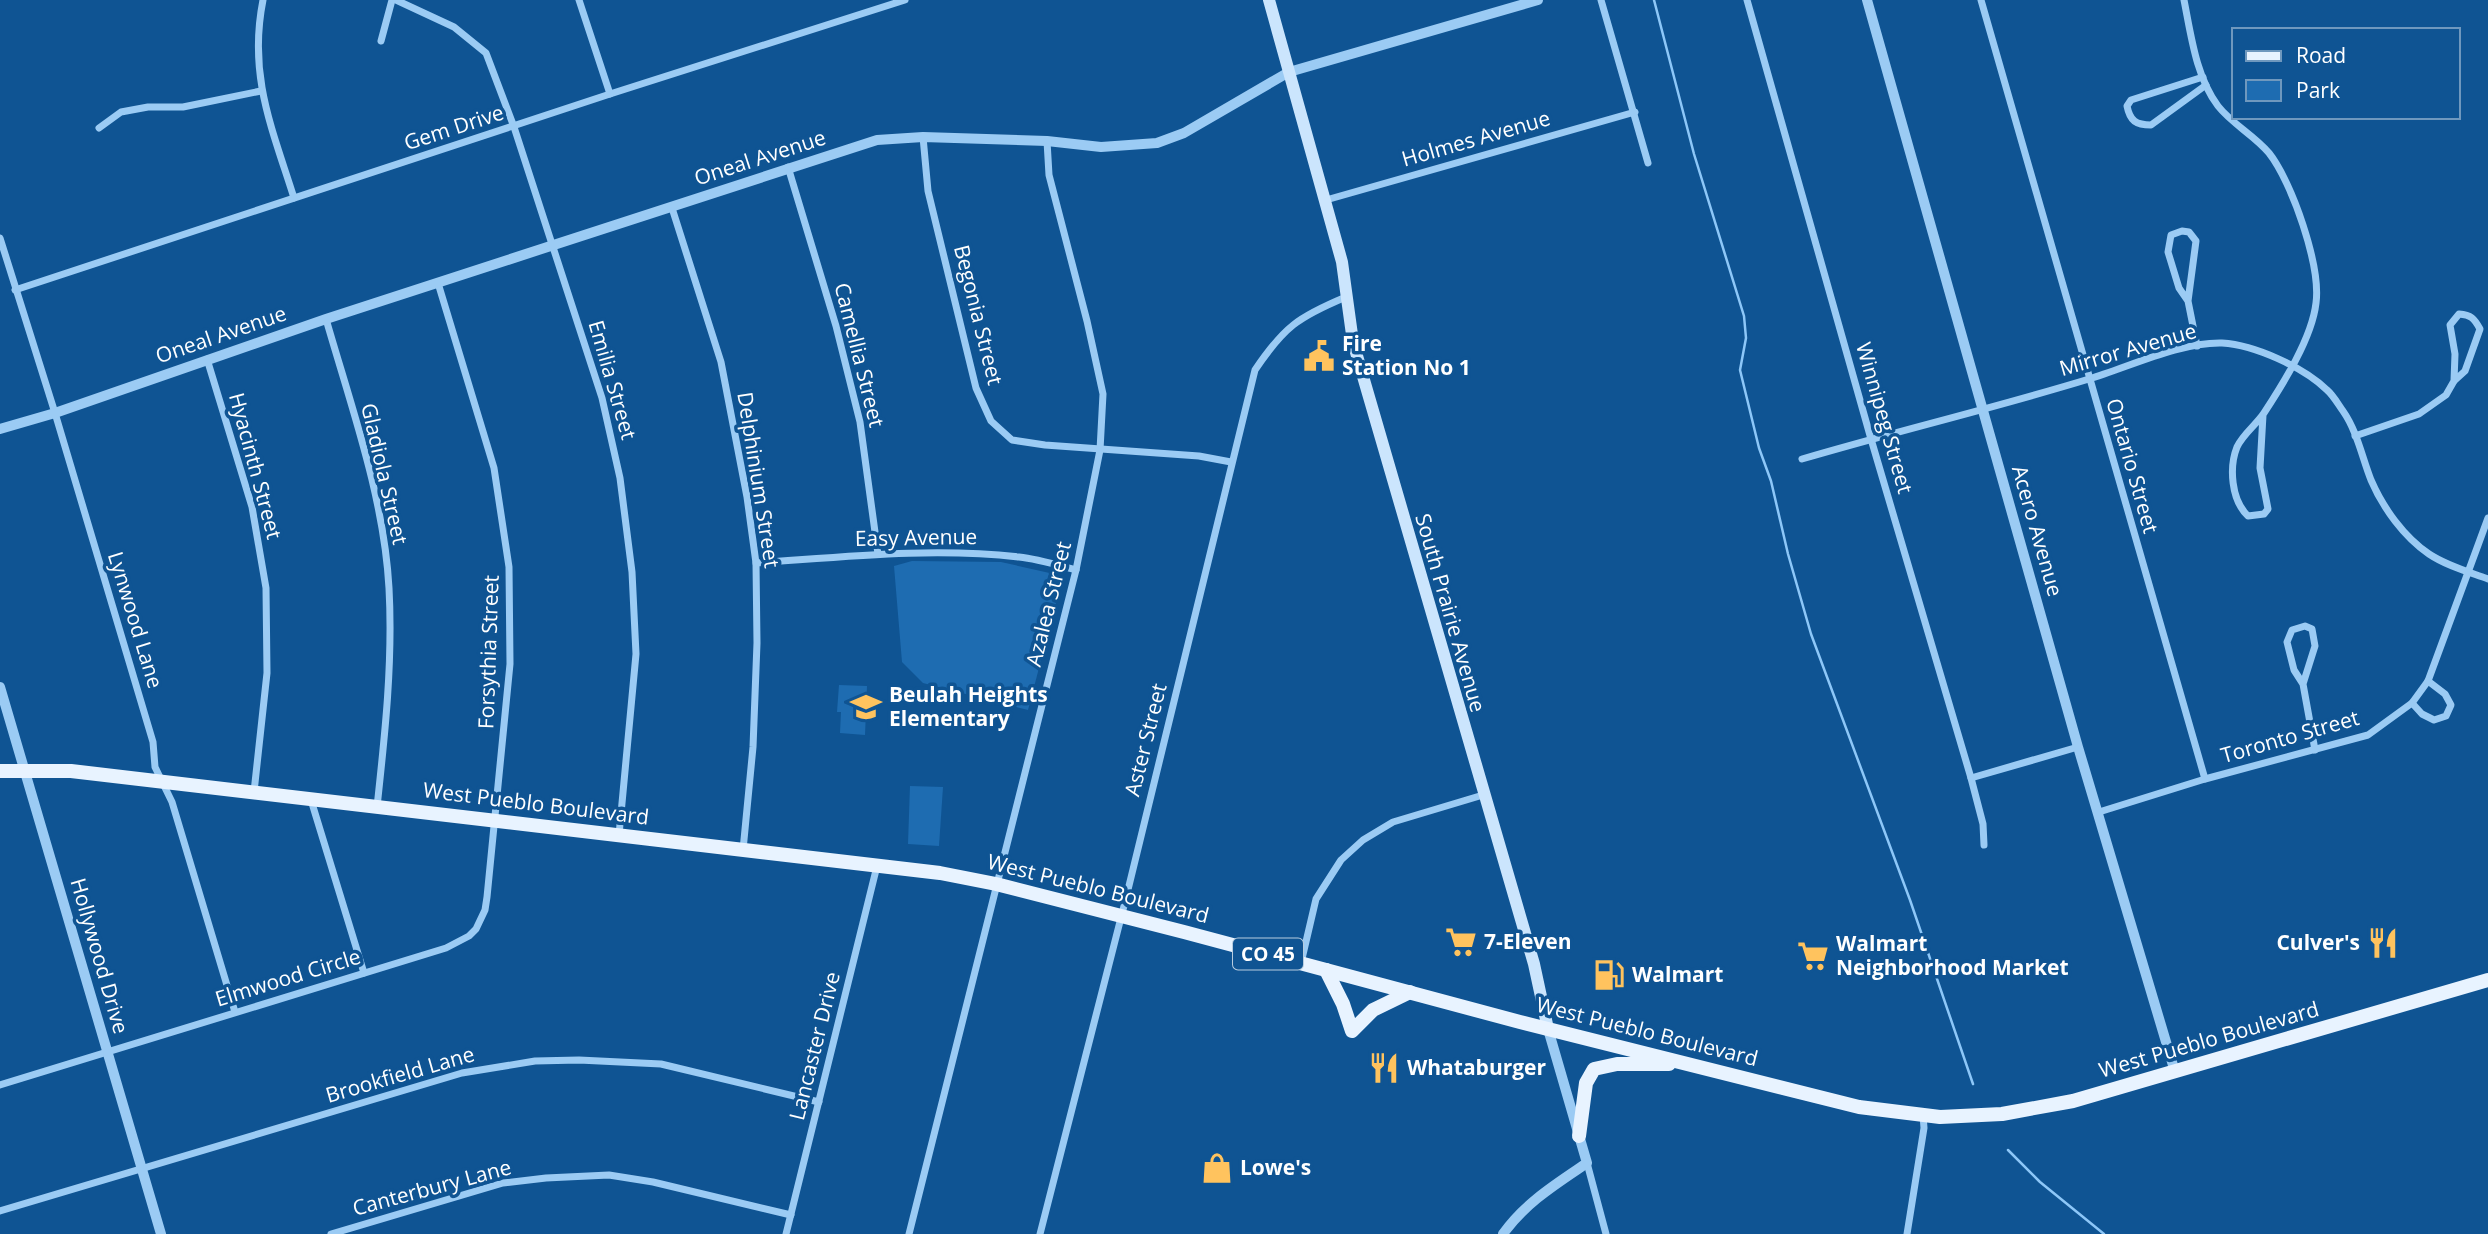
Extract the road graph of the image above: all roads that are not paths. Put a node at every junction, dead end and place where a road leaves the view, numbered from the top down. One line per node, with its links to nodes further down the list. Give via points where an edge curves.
1 (263, 0): 15 (street, via 257,53)
2 (394, 0): 12 (street); 20 (street, Emilia Street, via 454,27 486,53)
3 (579, 0): 16 (street)
4 (905, 0): 16 (street, Gem Drive)
5 (1269, 0): 13 (main road, South Prairie Avenue)
6 (1538, 0): 13 (street, Oneal Avenue)
7 (1601, 0): 17 (street)
8 (1746, 0): 46 (street, Winnipeg Street)
9 (1867, 0): 41 (street, Acero Avenue)
10 (1981, 0): 39 (street, Ontario Street)
11 (2184, 0): 14 (street)
12 (381, 41)
13 (1289, 72): 23 (street, Oneal Avenue, via 1184,133 1157,142 1101,147); 27 (main road, South Prairie Avenue)
14 (2204, 81): 14 (street, via 2131,100 2129,115 2140,125 2151,125); 18 (street)
15 (261, 91): 21 (street, via 183,107 121,112); 26 (street)
16 (610, 94): 20 (street, Gem Drive)
17 (1635, 112): 24 (street); 27 (street, Holmes Avenue)
18 (2232, 119)
19 (2232, 119): 38 (street, via 2267,151 2280,170 2293,195 2316,275 2310,329)
20 (514, 127): 26 (street, Gem Drive); 30 (street, Emilia Street)
21 (99, 128)
22 (923, 137): 23 (street, Oneal Avenue); 25 (street, Oneal Avenue, via 877,140); 47 (street, Begonia Street, via 928,191 976,388 991,421 1012,440)
23 (1047, 141): 47 (street, Azalea Street, via 1049,175 1103,394)
24 (1648, 163)
25 (788, 167): 28 (street, Oneal Avenue); 51 (street, Camellia Street, via 860,422)
26 (294, 198): 32 (street, Gem Drive)
27 (1326, 200): 33 (main road, South Prairie Avenue)
28 (672, 208): 30 (street, Oneal Avenue); 52 (street, Delphinium Street, via 721,362)
29 (0, 238): 32 (street, Lynwood Lane)
30 (552, 245): 31 (street, Oneal Avenue); 73 (street, Emilia Street, via 602,398 620,478 632,572 636,654)
31 (438, 283): 35 (street, Oneal Avenue); 72 (street, Forsythia Street, via 494,468 509,567 510,664)
32 (15, 290): 42 (street, Lynwood Lane)
33 (1346, 297): 49 (street, Aster Street, via 1306,314 1275,340 1255,370); 68 (main road, South Prairie Avenue, via 1353,342)
34 (2188, 301): 34 (street, via 2179,288 2168,251 2171,235 2182,231 2196,241); 36 (street)
35 (326, 319): 37 (street, Oneal Avenue); 70 (street, Gladiola Street, via 379,511 389,586 390,657)
36 (2197, 346): 38 (street, Mirror Avenue, via 2247,348); 39 (street, Mirror Avenue)
37 (207, 359): 42 (street, Oneal Avenue); 67 (street, Hyacinth Street, via 252,507 266,589 267,673)
38 (2291, 365): 43 (street); 45 (street, Mirror Avenue, via 2328,390)
39 (2089, 379): 41 (street, Mirror Avenue); 65 (street, Ontario Street)
40 (2454, 381): 40 (street, via 2465,371 2480,329 2469,315 2459,314 2450,325); 45 (street, via 2446,395 2419,414)
41 (1983, 408): 46 (street, Mirror Avenue); 60 (street, Acero Avenue)
42 (55, 413): 44 (street, Oneal Avenue); 66 (street, Lynwood Lane)
43 (2263, 415): 43 (street, via 2260,468 2269,509 2248,516 2241,510 2232,461 2238,443)
44 (0, 429)
45 (2355, 436): 54 (street, Mirror Avenue, via 2372,482 2407,534 2430,555)
46 (1871, 439): 48 (street, Mirror Avenue); 64 (street, Winnipeg Street)
47 (1100, 450): 49 (street, Begonia Street); 53 (street, Azalea Street)
48 (1802, 459)
49 (1231, 462): 78 (street, Aster Street)
50 (2488, 518): 54 (street, Toronto Street)
51 (878, 554): 52 (street, Easy Avenue); 53 (street, Easy Avenue, via 960,551 1022,557)
52 (756, 563): 75 (street, Delphinium Street, via 754,721)
53 (1076, 570): 77 (street, Azalea Street)
54 (2469, 572): 55 (street, Mirror Avenue); 56 (street, Toronto Street)
55 (2488, 579)
56 (2428, 681): 59 (street, Toronto Street); 59 (street, via 2451,705 2446,716 2434,720)
57 (2303, 684): 57 (street, via 2287,642 2292,630 2305,626 2312,629 2315,646); 61 (street)
58 (0, 687): 62 (street, Hollywood Drive)
59 (2412, 703): 61 (street, Toronto Street, via 2368,735)
60 (2078, 747): 64 (street); 71 (street, Acero Avenue)
61 (2315, 750): 65 (street, Toronto Street)
62 (25, 769): 63 (main road, West Pueblo Boulevard / CO 45); 66 (main road, West Pueblo Boulevard / CO 45); 86 (street, Hollywood Drive)
63 (0, 771)
64 (1971, 778): 74 (street, Winnipeg Street)
65 (2206, 779): 71 (street, Toronto Street)
66 (163, 781): 67 (main road, West Pueblo Boulevard / CO 45); 84 (street, Lynwood Lane)
67 (254, 792): 69 (main road, West Pueblo Boulevard / CO 45)
68 (1483, 794): 79 (street, via 1393,822 1363,840 1342,860 1316,899); 85 (main road, South Prairie Avenue, via 1534,964)
69 (311, 799): 70 (main road, West Pueblo Boulevard / CO 45); 81 (street)
70 (377, 807): 72 (main road, West Pueblo Boulevard / CO 45)
71 (2098, 812): 88 (street, Acero Avenue)
72 (496, 821): 73 (main road, West Pueblo Boulevard / CO 45); 81 (street, Elmwood Circle, via 485,911 476,929 446,948)
73 (619, 835): 75 (main road, West Pueblo Boulevard / CO 45)
74 (1984, 845)
75 (743, 850): 76 (main road, West Pueblo Boulevard / CO 45)
76 (877, 866): 77 (main road, West Pueblo Boulevard / CO 45); 90 (street, Lancaster Drive)
77 (996, 884): 78 (main road, West Pueblo Boulevard / CO 45); 100 (street, Azalea Street)
78 (1121, 916): 79 (main road, West Pueblo Boulevard / CO 45); 101 (street, Aster Street)
79 (1301, 963): 80 (main road, West Pueblo Boulevard / CO 45)
80 (1326, 970): 83 (main road, West Pueblo Boulevard / CO 45); 83 (main road, via 1352,1031 1373,1010)
81 (364, 973): 84 (street, Elmwood Circle)
82 (2488, 979): 88 (main road, West Pueblo Boulevard / CO 45)
83 (1410, 992): 85 (main road, West Pueblo Boulevard / CO 45)
84 (235, 1012): 86 (street, Elmwood Circle)
85 (1548, 1029): 87 (main road, West Pueblo Boulevard / CO 45); 92 (street, South Prairie Avenue)
86 (106, 1052): 89 (street, Elmwood Circle); 94 (street, Hollywood Drive)
87 (1691, 1064): 91 (main road, West Pueblo Boulevard / CO 45, via 1859,1107); 92 (main road, via 1617,1064 1594,1069 1586,1083)
88 (2175, 1072): 91 (main road, West Pueblo Boulevard / CO 45, via 2036,1109 1966,1117)
89 (0, 1085)
90 (818, 1102): 94 (street, Brookfield Lane, via 661,1064 535,1062 462,1073); 96 (street, Lancaster Drive)
91 (1922, 1115): 104 (street, via 1924,1128)
92 (1579, 1136): 93 (street, South Prairie Avenue)
93 (1587, 1163): 102 (street, via 1538,1197); 103 (street, South Prairie Avenue)
94 (141, 1170): 95 (street, Brookfield Lane); 97 (street, Hollywood Drive)
95 (0, 1211)
96 (791, 1215): 98 (street, Canterbury Lane, via 609,1175 503,1183); 99 (street, Lancaster Drive)
97 (162, 1234)
98 (331, 1234)
99 (786, 1234)
100 (909, 1234)
101 (1040, 1234)
102 (1503, 1234)
103 (1606, 1234)
104 (1907, 1234)

